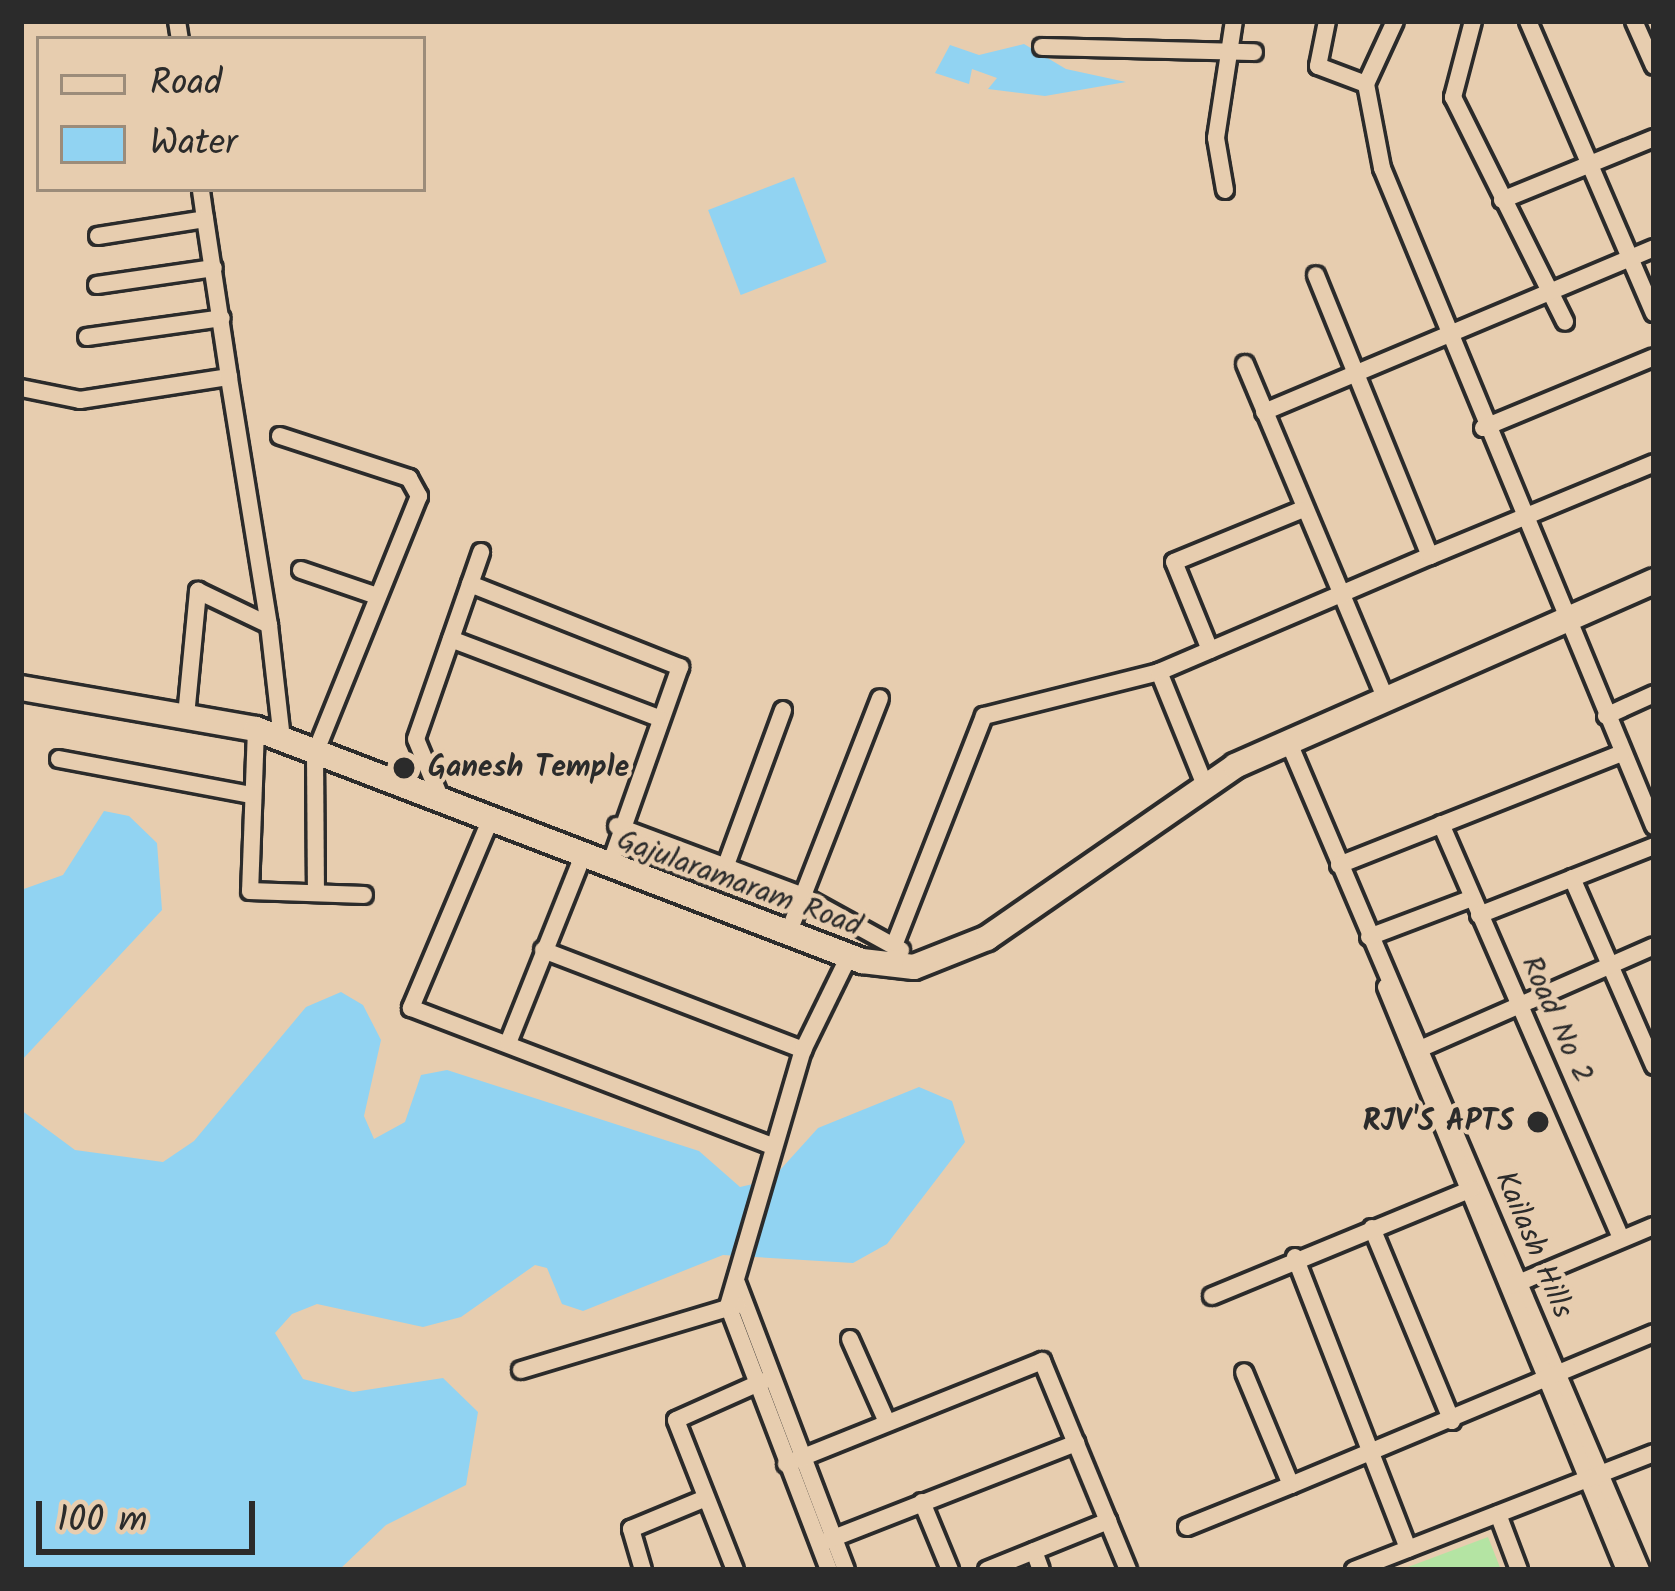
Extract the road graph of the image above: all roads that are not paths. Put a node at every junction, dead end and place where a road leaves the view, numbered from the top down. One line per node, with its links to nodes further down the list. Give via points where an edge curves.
1 (1234, 21): 8 (street)
2 (1327, 21): 11 (street, via 1318,66)
3 (1395, 21): 11 (street)
4 (1473, 21): 16 (street, via 1453,97)
5 (1528, 21): 13 (street)
6 (1634, 21): 10 (street)
7 (1042, 46): 8 (street)
8 (1232, 52): 9 (street); 14 (street, via 1216,138)
9 (1254, 52)
10 (1654, 66)
11 (1366, 84): 28 (street, via 1382,168)
12 (1654, 137): 13 (street)
13 (1594, 160): 16 (street); 20 (street)
14 (1225, 190)
15 (201, 192): 17 (street)
16 (1502, 200): 24 (street)
17 (205, 219): 18 (street); 21 (street)
18 (98, 236)
19 (1654, 248): 20 (street)
20 (1632, 257): 24 (street); 25 (street)
21 (214, 268): 23 (street); 26 (street)
22 (1316, 275): 32 (street)
23 (97, 285)
24 (1544, 294): 27 (street); 28 (street)
25 (1654, 313)
26 (222, 318): 29 (street); 33 (street)
27 (1564, 322)
28 (1445, 331): 32 (street); 36 (street)
29 (87, 337)
30 (1654, 357): 36 (street)
31 (1245, 364): 35 (street)
32 (1353, 372): 35 (street); 42 (street)
33 (230, 377): 34 (street, via 80,400); 49 (street)
34 (21, 388)
35 (1264, 412): 39 (street)
36 (1483, 428): 40 (street)
37 (280, 436): 46 (street, via 417,485)
38 (1654, 463): 40 (street)
39 (1301, 510): 47 (street); 51 (street, via 1174,562)
40 (1522, 522): 42 (street); 48 (street)
41 (481, 552): 45 (street)
42 (1430, 556): 47 (street)
43 (301, 570): 46 (street)
44 (1654, 581): 48 (main road)
45 (470, 584): 50 (street); 60 (street, via 680,668)
46 (377, 596): 64 (street)
47 (1338, 598): 51 (street); 55 (street)
48 (1564, 622): 55 (main road); 59 (street)
49 (268, 625): 58 (street, via 198,591); 62 (street)
50 (451, 639): 60 (street); 70 (street, via 416,739)
51 (1210, 650): 52 (street)
52 (1160, 672): 67 (street); 87 (street, via 977,723)
53 (21, 688): 58 (main road, Gajularamaram Road)
54 (1654, 694): 59 (street)
55 (1384, 695): 63 (main road)
56 (880, 698): 83 (street)
57 (783, 710): 78 (street)
58 (186, 716): 61 (main road, Gajularamaram Road)
59 (1606, 716): 65 (street)
60 (659, 718): 73 (street)
61 (256, 729): 62 (main road, Gajularamaram Road); 68 (street)
62 (281, 739): 64 (main road, Gajularamaram Road)
63 (1289, 743): 67 (main road); 77 (street, Kailash Hills)
64 (315, 753): 70 (main road, Gajularamaram Road); 81 (street)
65 (1622, 753): 69 (street); 72 (street)
66 (59, 759): 68 (street)
67 (1204, 783): 92 (main road, via 988,938)
68 (252, 795): 81 (street, via 250,891)
69 (1650, 795): 74 (street)
70 (443, 805): 71 (main road, Gajularamaram Road)
71 (489, 823): 76 (main road, Gajularamaram Road); 94 (street, via 411,1008)
72 (1441, 824): 77 (street); 84 (street, Road No 2)
73 (617, 826): 78 (street); 79 (street)
74 (1654, 826)
75 (1654, 846): 80 (street)
76 (582, 858): 79 (main road, Gajularamaram Road); 89 (street)
77 (1339, 865): 86 (street, Kailash Hills)
78 (726, 866): 83 (street)
79 (609, 868): 85 (main road, Gajularamaram Road)
80 (1572, 878): 84 (street); 91 (street)
81 (316, 893): 82 (street)
82 (364, 895)
83 (803, 896): 85 (street); 87 (street)
84 (1476, 907): 86 (street); 93 (street, Road No 2)
85 (788, 934): 90 (main road, Gajularamaram Road)
86 (1369, 937): 96 (street, Kailash Hills)
87 (895, 944): 92 (street)
88 (1654, 946): 91 (street)
89 (543, 950): 94 (street); 95 (street)
90 (849, 956): 92 (main road, Gajularamaram Road); 95 (street)
91 (1607, 965): 93 (street); 97 (street)
92 (914, 967)
93 (1519, 1002): 96 (street); 102 (street, Road No 2)
94 (508, 1043): 98 (street)
95 (803, 1050): 98 (street)
96 (1416, 1050): 99 (street, Kailash Hills)
97 (1653, 1060)
98 (773, 1146): 106 (street)
99 (1472, 1189): 101 (street); 104 (street, Kailash Hills)
100 (1654, 1226): 102 (street)
101 (1372, 1228): 103 (street); 113 (street)
102 (1621, 1238): 104 (street)
103 (1295, 1257): 105 (street); 116 (street)
104 (1514, 1284): 111 (street, Kailash Hills)
105 (1212, 1295)
106 (736, 1305): 109 (street); 112 (street)
107 (1654, 1334): 111 (street)
108 (850, 1339): 114 (street)
109 (521, 1370)
110 (1244, 1372): 120 (street)
111 (1553, 1377): 113 (street); 119 (street, Kailash Hills)
112 (763, 1381): 118 (street); 121 (street, via 676,1420)
113 (1452, 1421): 116 (street)
114 (887, 1422): 115 (street, via 1042,1361); 118 (street)
115 (1076, 1443): 122 (street); 124 (street)
116 (1370, 1449): 120 (street); 127 (street)
117 (1654, 1453): 119 (street)
118 (795, 1460): 126 (street)
119 (1596, 1479): 123 (street); 139 (street); 140 (street, Kailash Hills)
120 (1291, 1485): 125 (street)
121 (706, 1498): 129 (street, via 632,1529); 130 (street)
122 (922, 1502): 126 (street); 133 (street)
123 (1498, 1514): 127 (street); 138 (street)
124 (1108, 1521): 128 (street); 136 (street)
125 (1187, 1527)
126 (826, 1541): 131 (street); 132 (street)
127 (1408, 1549): 137 (street)
128 (1034, 1551): 134 (street); 135 (street)
129 (643, 1570)
130 (735, 1570)
131 (829, 1570)
132 (846, 1570)
133 (950, 1570)
134 (987, 1570)
135 (1042, 1570)
136 (1128, 1570)
137 (1354, 1570)
138 (1519, 1570)
139 (1625, 1570)
140 (1641, 1570)

